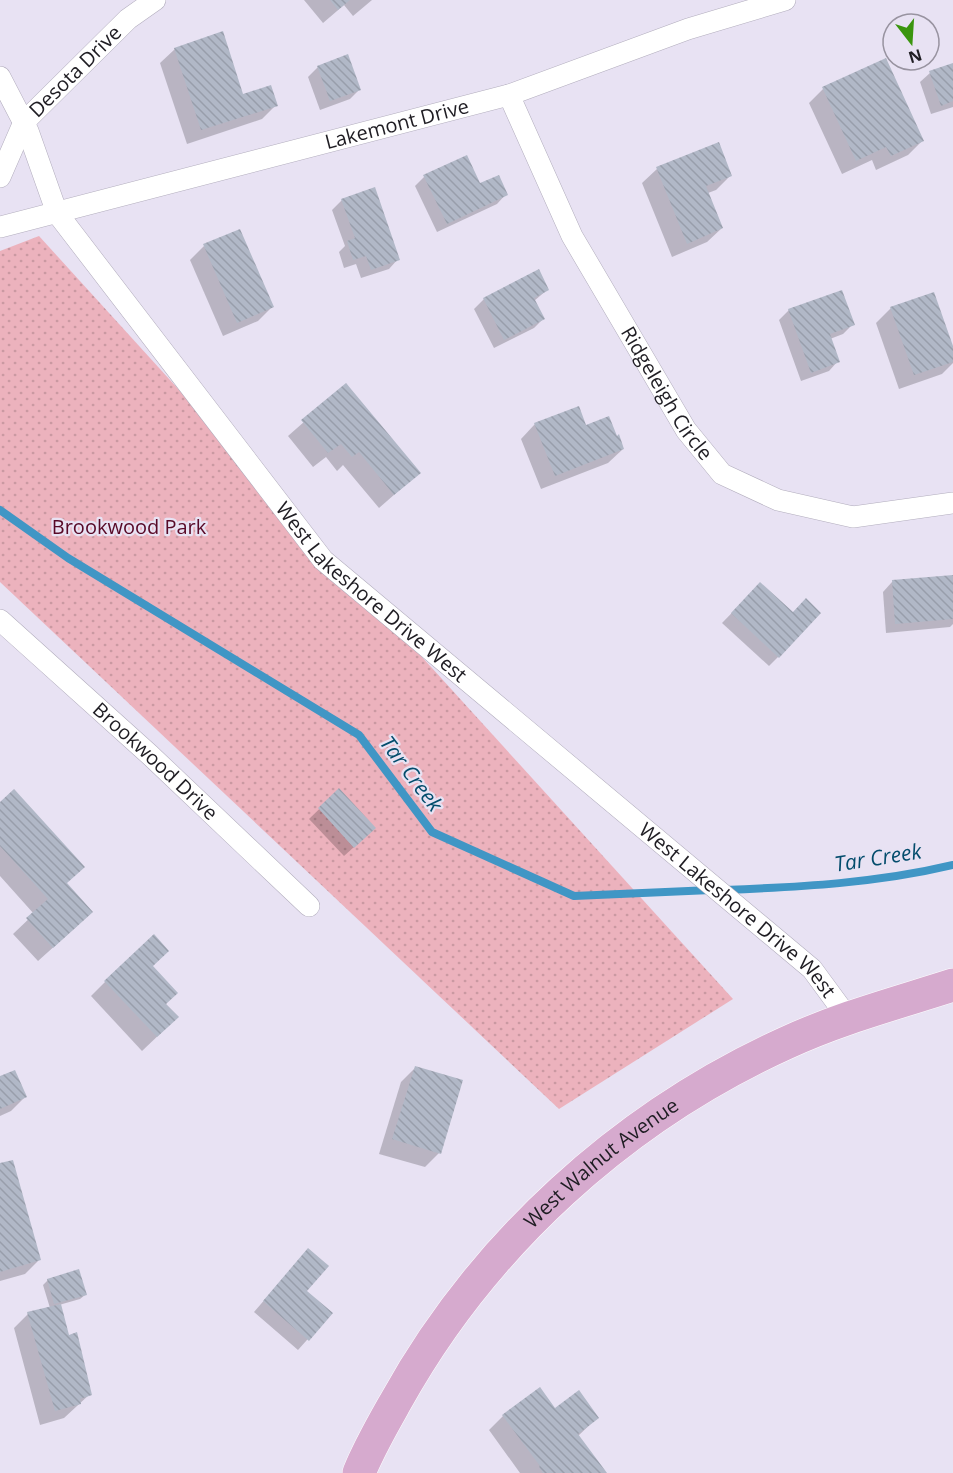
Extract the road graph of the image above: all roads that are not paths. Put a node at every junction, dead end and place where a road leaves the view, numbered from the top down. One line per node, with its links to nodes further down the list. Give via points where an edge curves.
1 (155, 0): 5 (street, Desota Drive, via 128,19)
2 (785, 0): 4 (street, Lakemont Drive, via 688,28)
3 (0, 77): 5 (street, West Lakeshore Drive West)
4 (509, 95): 7 (street, Lakemont Drive); 9 (street, Ridgeleigh Circle, via 572,236 686,430 722,474 778,500 853,517)
5 (24, 122): 6 (street); 7 (street, West Lakeshore Drive West)
6 (0, 177)
7 (57, 213): 8 (street, Lakemont Drive); 13 (street, West Lakeshore Drive West, via 324,560 812,969)
8 (0, 227)
9 (953, 503)
10 (0, 620): 11 (street, Brookwood Drive)
11 (309, 906)
12 (953, 985): 13 (main road, West Walnut Avenue)
13 (848, 1018): 14 (main road, West Walnut Avenue, via 786,1042 728,1071 665,1109 565,1187 495,1260 426,1348)
14 (359, 1473)

